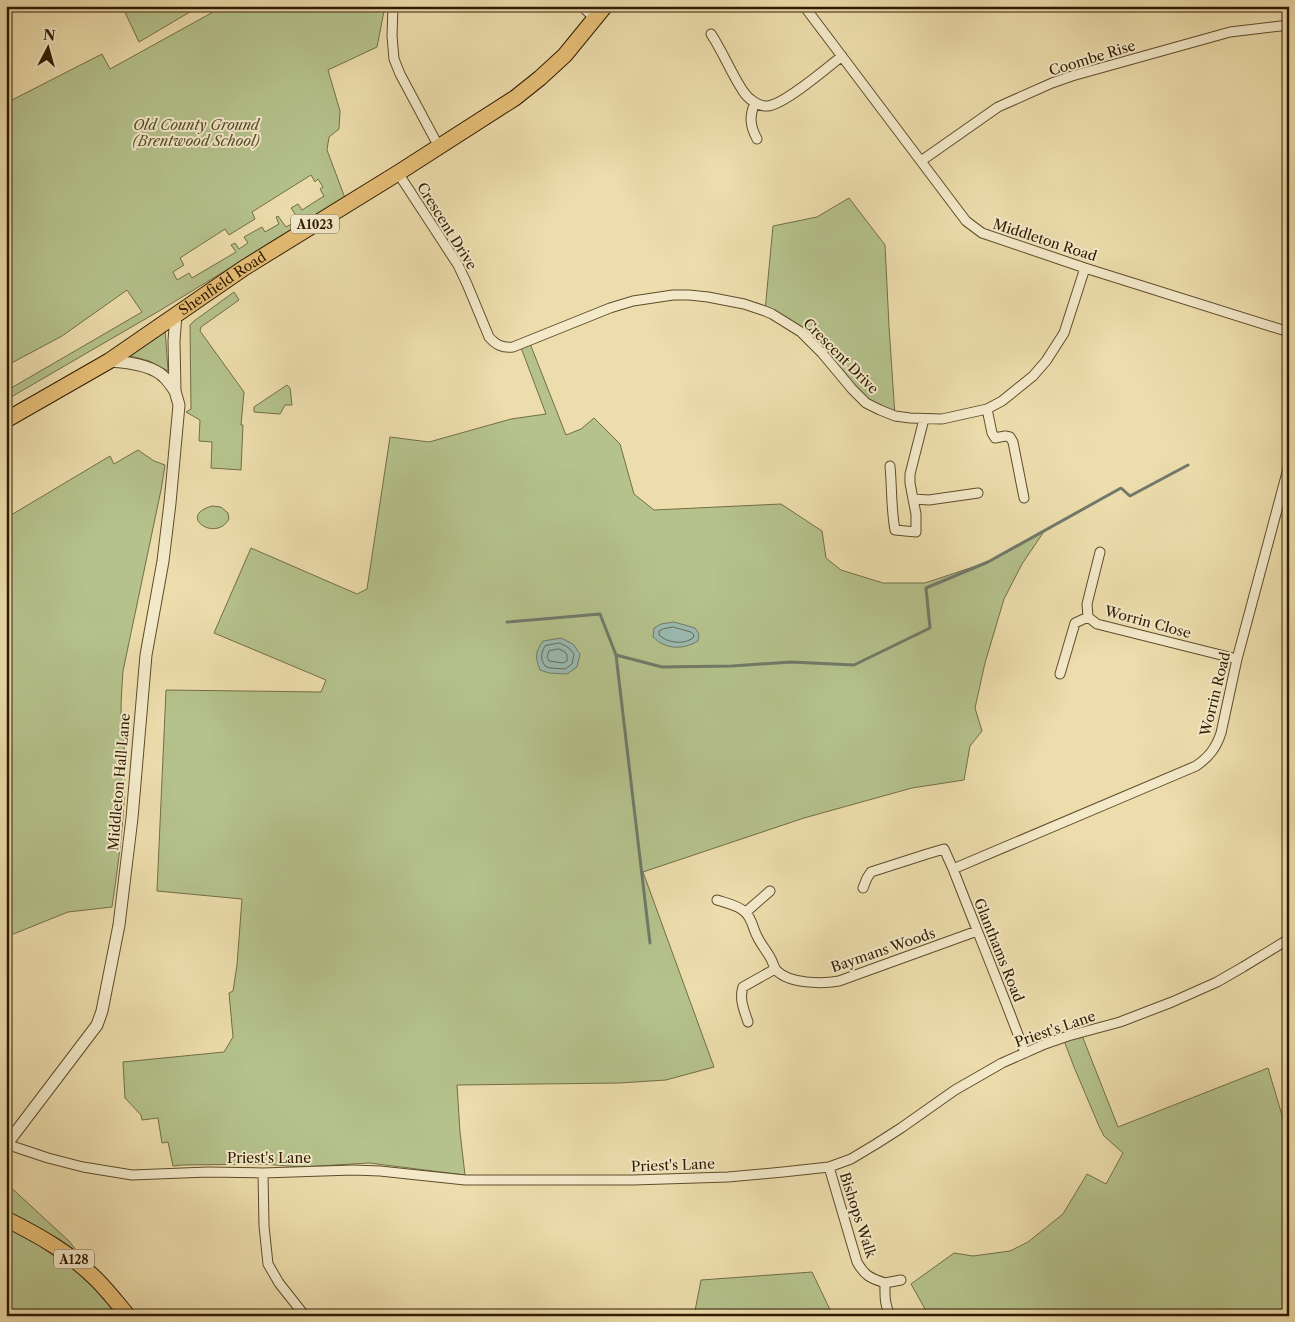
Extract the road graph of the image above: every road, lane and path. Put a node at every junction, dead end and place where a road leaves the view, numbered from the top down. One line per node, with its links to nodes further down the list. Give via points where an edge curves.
1 (393, 6): 11 (street, via 394,59)
2 (582, 6): 5 (street)
3 (605, 6): 5 (main road, Shenfield Road / A1023)
4 (804, 6): 8 (street, Middleton Road)
5 (595, 19): 11 (main road, Shenfield Road / A1023, via 565,55 516,98)
6 (1289, 26): 12 (street, Coombe Rise, via 1230,32 1052,83 998,107)
7 (711, 34): 9 (street, via 744,92)
8 (842, 56): 9 (street, via 781,102 767,106); 12 (street, Middleton Road)
9 (755, 103): 10 (street, via 750,122)
10 (758, 139)
11 (439, 147): 13 (main road, Shenfield Road / A1023)
12 (921, 161): 14 (street, Middleton Road, via 966,221 982,234)
13 (398, 173): 15 (main road, Shenfield Road / A1023); 20 (street, Crescent Drive, via 458,265 494,343 505,348 513,347 633,301 673,295 708,297 772,314 801,332 866,403 895,416)
14 (1085, 268): 16 (street, Middleton Road); 19 (street, Crescent Drive, via 1064,333 1046,361 1024,384)
15 (176, 314): 17 (main road, Shenfield Road / A1023); 18 (street, Middleton Hall Lane)
16 (1289, 332)
17 (109, 360): 18 (street, via 148,367 164,376); 21 (main road, Shenfield Road / A1023)
18 (175, 391): 41 (street, Middleton Hall Lane, via 179,405 163,561 146,655 119,925 102,1011 97,1025)
19 (987, 409): 20 (street, Crescent Drive, via 958,417); 25 (street, via 995,438 1010,437 1013,442)
20 (924, 419): 26 (street, via 910,474)
21 (6, 420)
22 (1289, 465): 29 (street, Worrin Road)
23 (890, 466): 26 (street, via 894,530 916,532)
24 (978, 493): 26 (street)
25 (1024, 498)
26 (913, 499)
27 (1100, 552): 28 (street, Worrin Close)
28 (1088, 617): 29 (street, Worrin Close, via 1097,624); 30 (street, via 1075,623)
29 (1237, 659): 31 (street, Worrin Road, via 1218,743 1205,760)
30 (1060, 674)
31 (953, 870): 32 (street, Glanthams Road, via 944,849 871,872); 36 (street, Glanthams Road)
32 (863, 888)
33 (770, 891): 35 (street)
34 (717, 900): 35 (street)
35 (746, 912): 38 (street)
36 (977, 931): 38 (street, Baymans Woods, via 829,983 801,981); 40 (street, Glanthams Road)
37 (1289, 939): 40 (street, Priest's Lane, via 1216,982 1172,1002)
38 (775, 969): 39 (street, via 743,987 742,1003)
39 (748, 1022)
40 (1024, 1053): 42 (street, Priest's Lane, via 955,1090 868,1149)
41 (6, 1144): 43 (street, Priest's Lane, via 83,1167 120,1174)
42 (829, 1167): 43 (street, Priest's Lane, via 728,1177 633,1180 465,1180 353,1170); 46 (street, Bishops Walk, via 857,1262 869,1277)
43 (263, 1173): 48 (street, via 268,1264)
44 (6, 1219): 47 (main road, A128, via 72,1257)
45 (901, 1280): 46 (street)
46 (885, 1283): 49 (street, via 887,1311)
47 (128, 1316)
48 (305, 1316)
49 (891, 1316)

